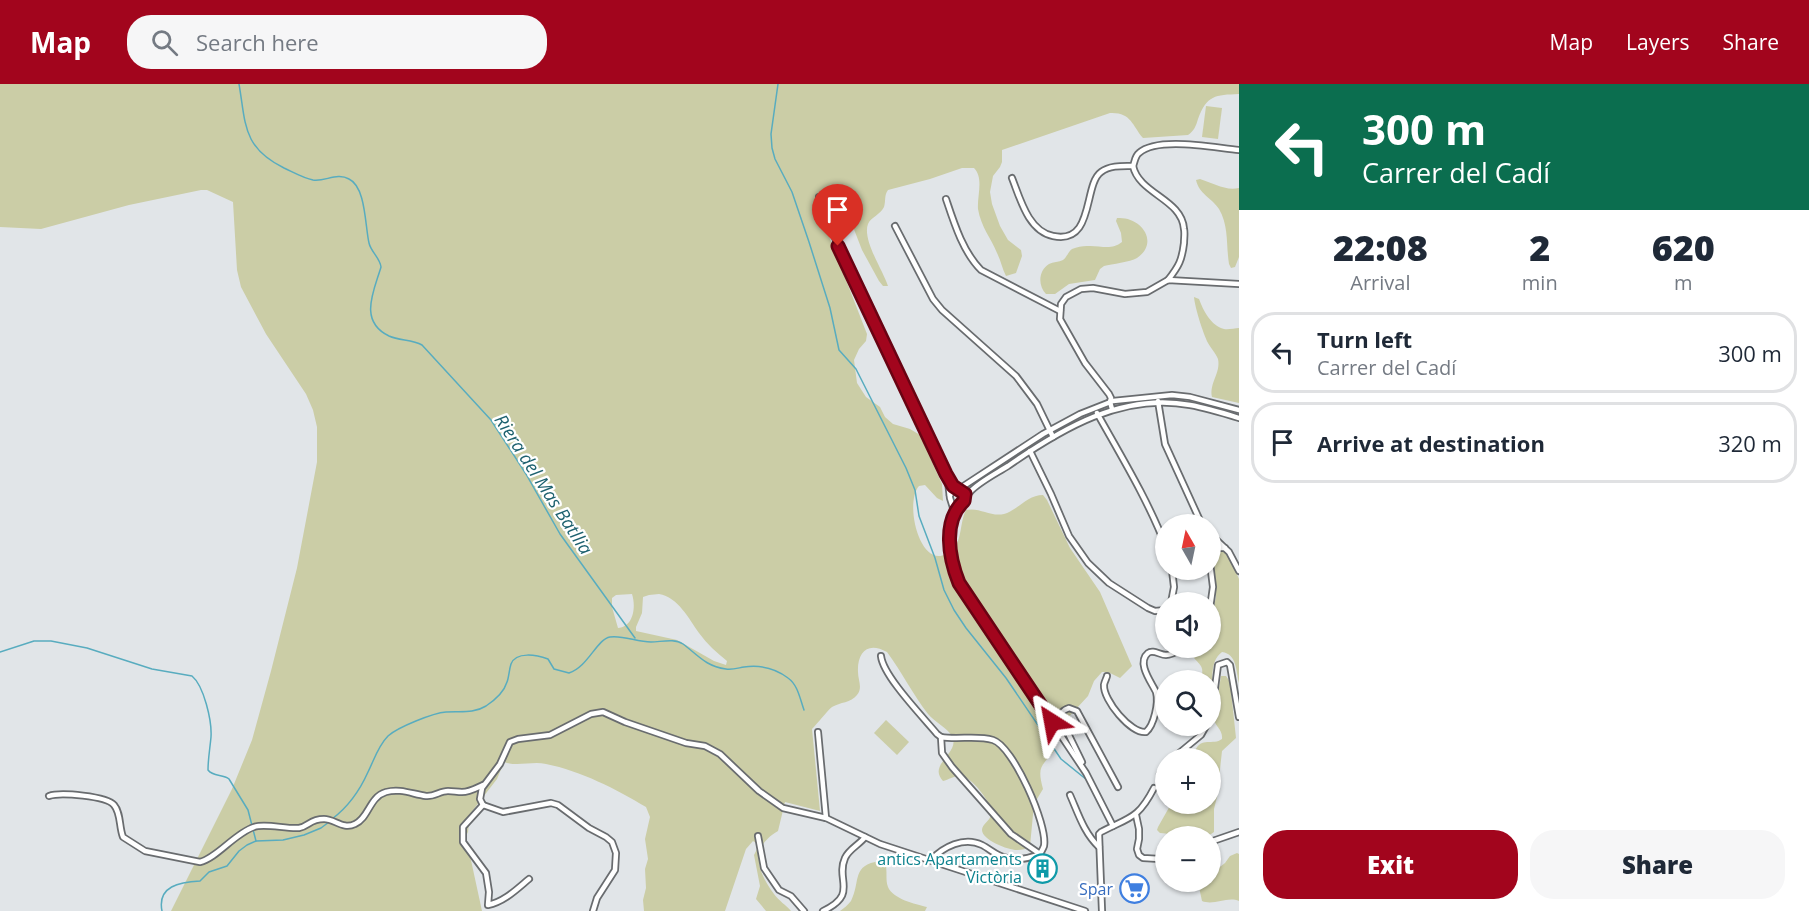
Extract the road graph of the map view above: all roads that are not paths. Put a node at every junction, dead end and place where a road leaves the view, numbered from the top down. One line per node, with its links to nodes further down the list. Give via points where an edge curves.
1 (1239, 150): 2 (street, via 1176,143 1140,152)
2 (1133, 166): 3 (street, via 1101,172 1082,224 1066,236 1043,233 1026,213); 7 (street, via 1139,180 1179,213 1183,222 1182,260)
3 (1012, 178)
4 (819, 197): 21 (street)
5 (946, 199): 9 (street, via 973,262 981,270)
6 (895, 226): 18 (street, via 933,299 1016,376 1037,404)
7 (1168, 280): 8 (street); 9 (street, via 1137,294 1081,289 1066,297)
8 (1239, 284)
9 (1059, 311): 11 (street, via 1085,363 1112,398)
10 (1157, 396): 11 (street); 12 (street); 15 (street, via 1190,397)
11 (1110, 402): 13 (street); 14 (street)
12 (1158, 403): 14 (street); 17 (street, via 1189,404); 27 (street, via 1165,444)
13 (1094, 408): 16 (street); 18 (street)
14 (1112, 409): 16 (street)
15 (1239, 410)
16 (1098, 414): 19 (street); 29 (street)
17 (1238, 418)
18 (1049, 431): 19 (street); 22 (street)
19 (1053, 437): 20 (street)
20 (1030, 451): 24 (street, via 970,492); 34 (street, via 1069,536 1088,563 1109,583)
21 (946, 474): 22 (street); 23 (street)
22 (958, 489): 23 (street); 24 (street, via 965,494)
23 (950, 495): 25 (street)
24 (964, 501): 26 (street)
25 (952, 502): 26 (street); 28 (street)
26 (958, 505): 28 (street)
27 (1197, 514)
28 (954, 516): 44 (street, via 950,554 959,583)
29 (1155, 523)
30 (1221, 544): 32 (street)
31 (1221, 548): 32 (street)
32 (1225, 548): 33 (street)
33 (1239, 571)
34 (1155, 611)
35 (1155, 651): 38 (street, via 1146,655 1148,680 1157,700 1152,725 1146,732 1137,731 1110,703 1104,684)
36 (881, 656): 42 (street, via 888,674)
37 (1217, 670): 39 (street, via 1218,664 1230,665)
38 (1107, 676)
39 (1239, 717)
40 (818, 732): 52 (street)
41 (1199, 736): 43 (street)
42 (941, 737): 59 (street, via 942,753 952,767 1011,834); 59 (street, via 1000,743 1029,790 1041,822 1045,845)
43 (1185, 748)
44 (1086, 773): 46 (street, via 1061,719 1061,713 1069,708 1077,711); 53 (street)
45 (485, 784): 49 (street, via 470,791 449,791 429,797 398,790 386,792 376,797 362,818 352,825 323,819 312,820 300,828 255,826 200,862 145,851 123,837 116,806 108,800); 50 (street, via 480,799); 52 (street, via 510,742 550,735 603,712 686,744 705,746 720,754 777,805)
46 (1118, 787)
47 (1154, 788): 51 (street)
48 (1070, 795): 58 (street, via 1088,834)
49 (49, 796)
50 (483, 805): 62 (street, via 463,827 463,842 486,873 488,905); 63 (street, via 503,812 558,805 612,842 615,870)
51 (1136, 815): 53 (street); 60 (street, via 1139,855)
52 (826, 818): 56 (street)
53 (1113, 826): 58 (street, via 1099,834)
54 (1239, 832): 57 (street)
55 (758, 836): 64 (street, via 764,868 779,890 791,896)
56 (865, 837): 61 (street); 65 (street, via 845,857 843,895)
57 (1221, 838)
58 (1099, 847): 67 (street)
59 (1040, 854): 61 (street, via 1007,858 969,842 943,849)
60 (1155, 859)
61 (931, 860): 66 (street)
62 (529, 879)
63 (592, 911)
64 (804, 911)
65 (823, 911)
66 (1085, 911)
67 (1102, 911)

